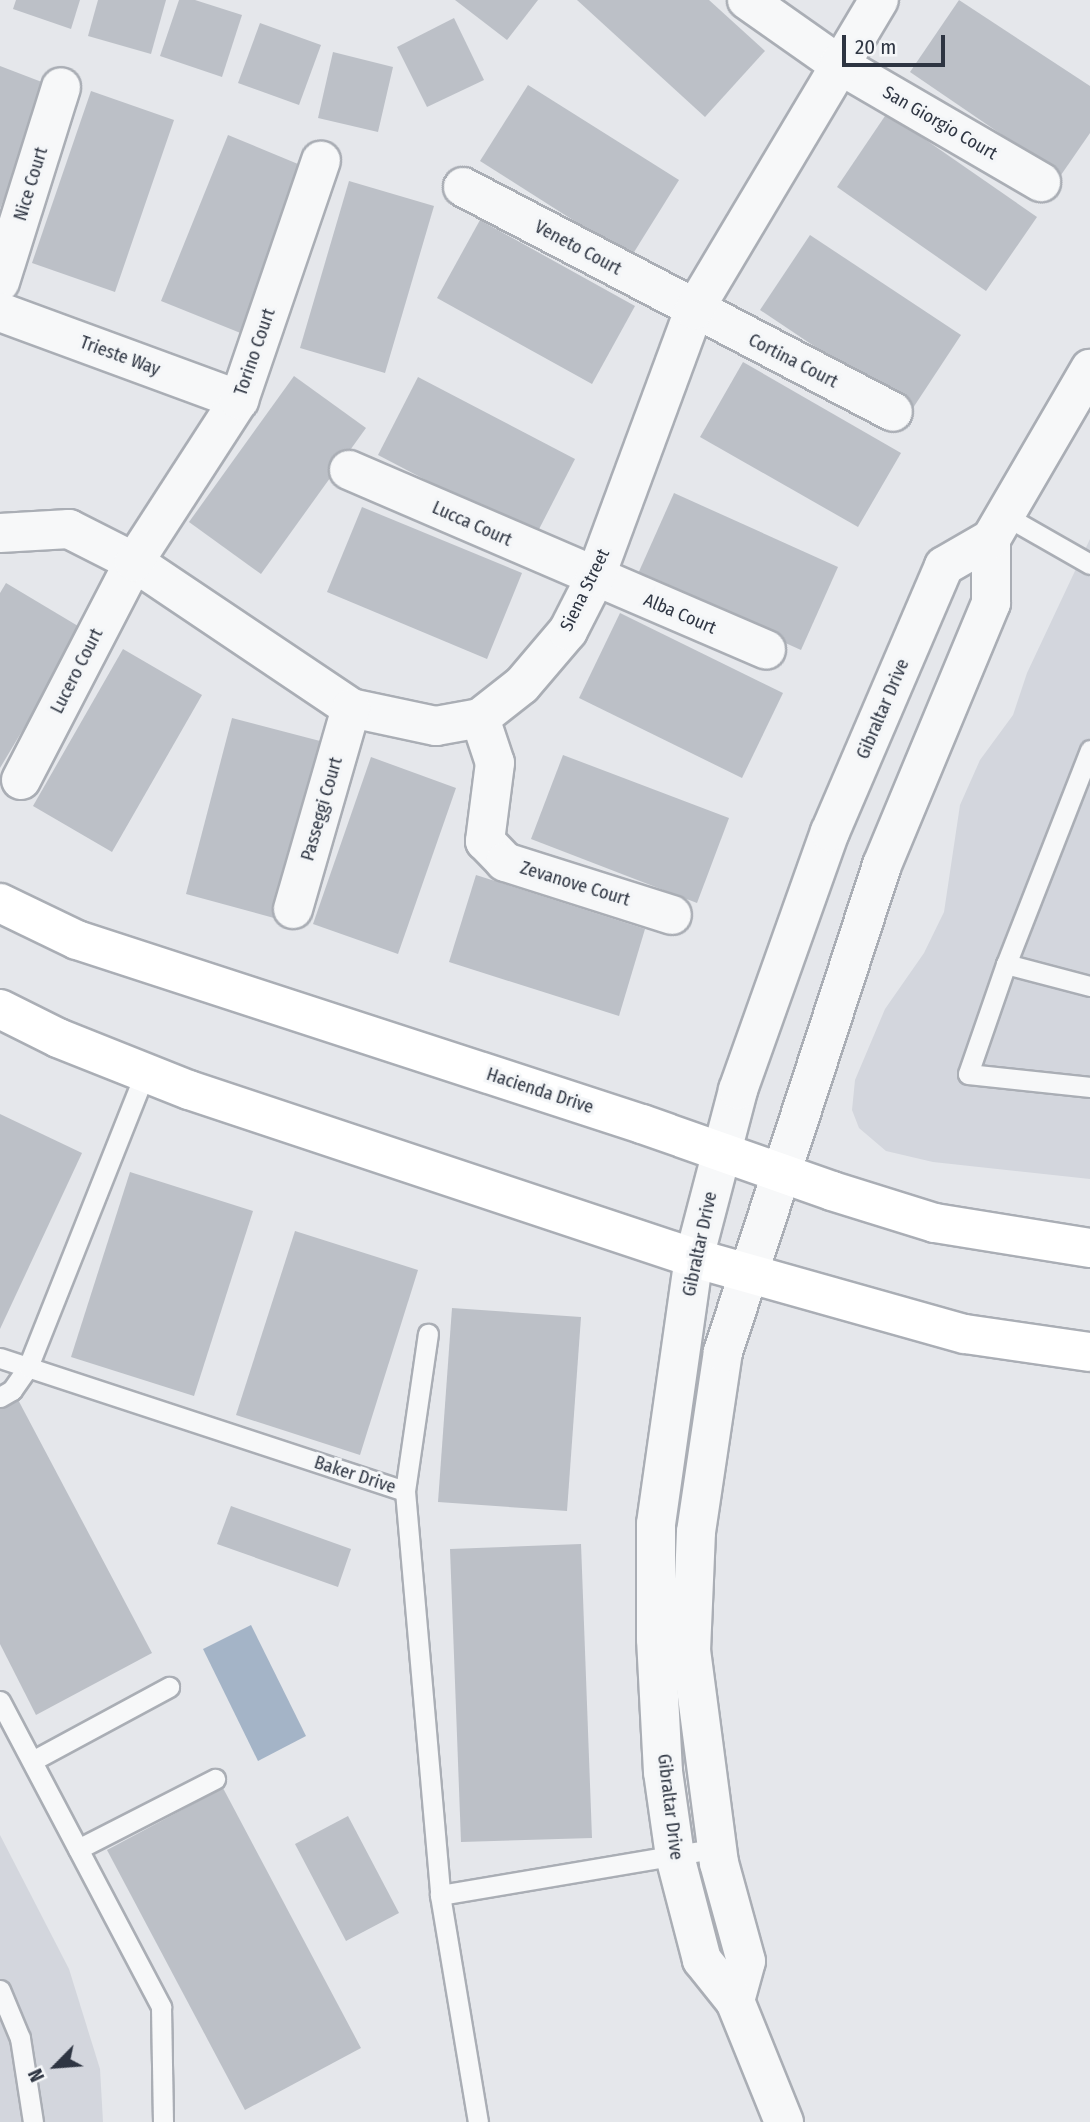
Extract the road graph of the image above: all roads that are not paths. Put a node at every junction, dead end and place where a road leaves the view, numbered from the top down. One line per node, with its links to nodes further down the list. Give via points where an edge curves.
1 (747, 0): 3 (street, San Giorgio Court)
2 (879, 0): 3 (street, Siena Street)
3 (838, 64): 6 (street, San Giorgio Court); 9 (street, Siena Street)
4 (61, 87): 8 (street, Nice Court)
5 (321, 161): 12 (street, Torino Court)
6 (1041, 182)
7 (463, 187): 9 (street, Veneto Court)
8 (0, 282)
9 (694, 310): 13 (street, Cortina Court); 19 (street, Siena Street)
10 (0, 312): 12 (street, Trieste Way)
11 (1090, 369): 15 (street, Gibraltar Drive)
12 (239, 400): 17 (street, Torino Court)
13 (893, 412)
14 (349, 470): 19 (street, Lucca Court)
15 (997, 527): 18 (lane); 35 (street, Gibraltar Drive, via 944,566 830,832); 36 (street, via 991,603 883,865)
16 (0, 533): 17 (street, Siena Street, via 69,529)
17 (134, 562): 21 (street, Siena Street); 24 (street, Lucero Court)
18 (1090, 564)
19 (595, 578): 20 (street, Alba Court); 22 (street, Siena Street, via 568,631 522,685)
20 (766, 650)
21 (351, 708): 22 (street, Siena Street, via 436,726); 26 (street, Passeggi Court)
22 (480, 718): 27 (street, Zevanove Court, via 495,764 485,841 505,862)
23 (1090, 750): 30 (lane)
24 (21, 780)
25 (0, 903): 29 (main road, Hacienda Drive)
26 (293, 909)
27 (672, 915)
28 (0, 923): 29 (main road)
29 (77, 940): 35 (main road, Hacienda Drive)
30 (1006, 964): 31 (lane); 34 (lane, via 968,1074)
31 (1090, 986)
32 (0, 1009): 33 (main road)
33 (145, 1073): 38 (main road); 43 (lane)
34 (1090, 1087)
35 (721, 1152): 36 (main road, Hacienda Drive); 38 (street, Gibraltar Drive)
36 (779, 1174): 37 (main road, Hacienda Drive, via 934,1223); 39 (street)
37 (1090, 1248)
38 (694, 1258): 39 (main road); 52 (street, Gibraltar Drive, via 656,1524 656,1653 663,1772)
39 (748, 1274): 41 (main road, via 965,1334); 50 (street, via 723,1352 696,1532 691,1651)
40 (428, 1334): 45 (lane)
41 (1090, 1352)
42 (0, 1358): 43 (lane, Baker Drive)
43 (28, 1367): 44 (lane, via 12,1390); 45 (lane, Baker Drive)
44 (0, 1396)
45 (405, 1491): 53 (lane, Baker Drive)
46 (169, 1687): 48 (lane)
47 (0, 1701): 48 (lane)
48 (32, 1761): 51 (lane)
49 (215, 1779): 51 (lane)
50 (716, 1848): 52 (lane); 55 (street, via 746,1961)
51 (78, 1849): 57 (lane, via 161,2007)
52 (675, 1856): 53 (lane); 55 (street, Gibraltar Drive, via 702,1961)
53 (440, 1895): 58 (lane, Baker Drive)
54 (0, 1990): 56 (lane, via 20,2038)
55 (735, 2001): 59 (street, Gibraltar Drive)
56 (33, 2122)
57 (163, 2122)
58 (478, 2122)
59 (784, 2122)

